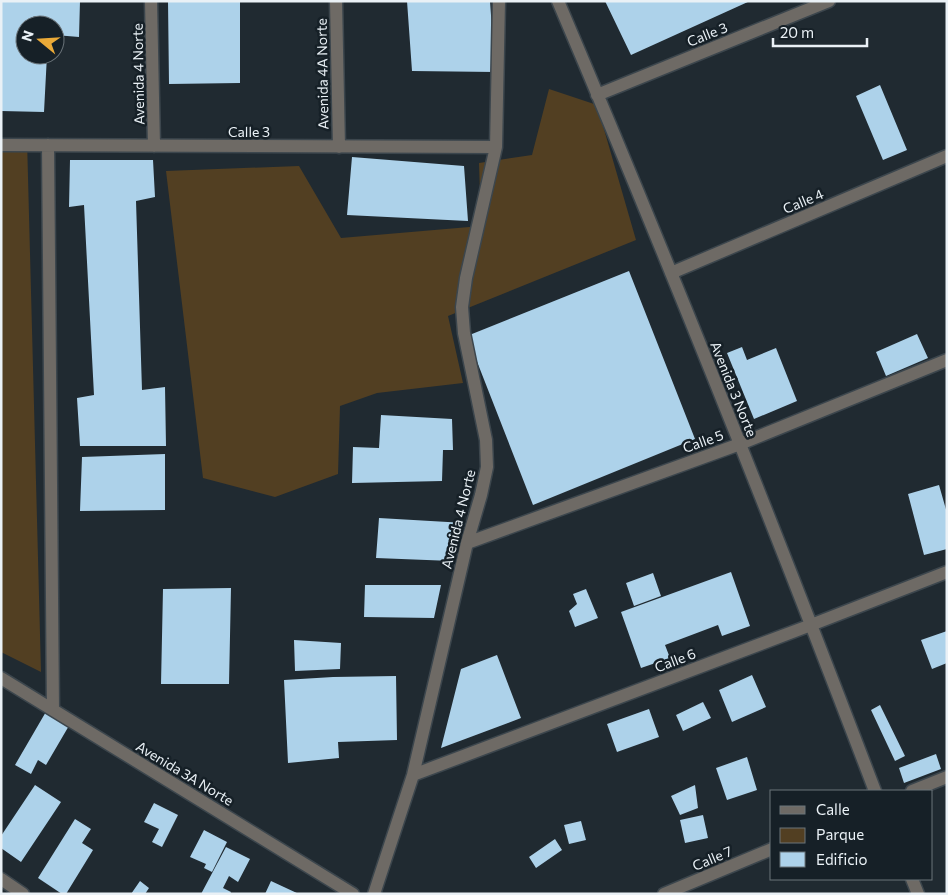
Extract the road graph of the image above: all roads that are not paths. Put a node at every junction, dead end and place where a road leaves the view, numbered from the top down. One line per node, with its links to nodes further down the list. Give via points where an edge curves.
1 (151, 1): 9 (street, Avenida 4 Norte)
2 (336, 1): 10 (street, Avenida 4A Norte)
3 (498, 1): 11 (street)
4 (558, 1): 6 (street, Avenida 3 Norte)
5 (829, 1): 6 (street, Calle 3)
6 (597, 95): 13 (street, Avenida 3 Norte)
7 (1, 145): 8 (street, Calle 3)
8 (48, 145): 9 (street, Calle 3); 20 (street)
9 (154, 146): 10 (street, Calle 3)
10 (339, 147): 11 (street, Calle 3)
11 (496, 147): 16 (street, Avenida 4 Norte, via 462,307 464,333 486,440 487,467)
12 (947, 156): 13 (street, Calle 4)
13 (671, 274): 15 (street, Avenida 3 Norte)
14 (947, 360): 15 (street, Calle 5)
15 (740, 444): 16 (street, Calle 5); 18 (street, Avenida 3 Norte)
16 (467, 543): 21 (street, Avenida 4 Norte)
17 (947, 572): 18 (street, Calle 6)
18 (812, 625): 21 (street, Calle 6); 23 (street, Avenida 3 Norte)
19 (1, 678): 20 (street, Avenida 3A Norte)
20 (53, 710): 29 (street, Avenida 3A Norte)
21 (413, 776): 30 (street, Avenida 4 Norte)
22 (947, 777): 24 (street)
23 (875, 790)
24 (914, 790)
25 (770, 850): 31 (street, Calle 7)
26 (1, 879): 28 (street)
27 (912, 880): 32 (street)
28 (23, 894)
29 (353, 894)
30 (374, 894)
31 (664, 894)
32 (918, 894)

